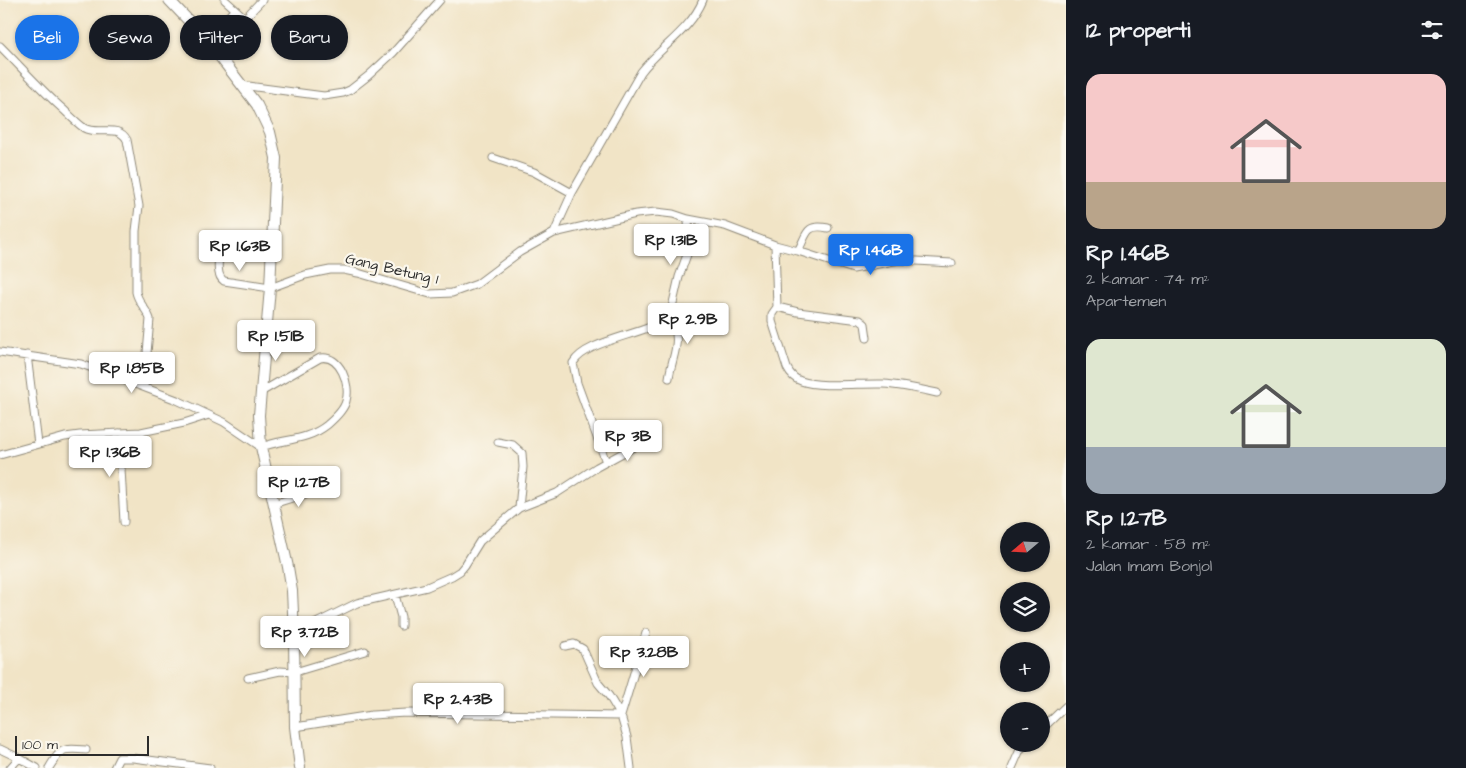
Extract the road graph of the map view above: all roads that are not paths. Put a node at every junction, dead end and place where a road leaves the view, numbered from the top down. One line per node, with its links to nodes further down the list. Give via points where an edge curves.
1 (169, 0): 7 (main road)
2 (225, 0): 6 (street)
3 (262, 0): 6 (street, via 245,18)
4 (440, 0): 11 (street, via 394,52 350,90 324,96)
5 (703, 0): 13 (street, via 690,22 641,72)
6 (235, 9): 8 (street)
7 (183, 15)
8 (230, 15)
9 (0, 46): 28 (street, via 83,127 94,131 122,132 127,140 139,206 136,292 150,320)
10 (222, 60): 11 (main road)
11 (241, 84): 21 (main road, via 264,117 276,158)
12 (494, 158): 13 (street, via 534,172)
13 (572, 193): 16 (street)
14 (688, 219): 16 (street, Gang Betung 1, via 656,212); 17 (street, Gang Betung 1, via 725,226); 23 (street, via 689,249)
15 (828, 228): 19 (street, via 811,228)
16 (554, 232): 21 (street, Gang Betung 1, via 477,284 452,293 430,294 337,270 305,275)
17 (775, 245): 19 (street, Gang Betung 1); 22 (street)
18 (220, 248): 21 (street, via 219,274 222,280)
19 (798, 251): 20 (street, Gang Betung 1, via 849,268 899,260)
20 (952, 263)
21 (270, 288): 29 (main road)
22 (777, 307): 24 (street, via 860,320 865,324); 30 (street, via 772,317 776,336 787,368 796,379 821,384 884,384)
23 (670, 316): 27 (street, via 677,342); 38 (street, via 659,324 585,351 573,363 577,383)
24 (867, 338)
25 (0, 352): 26 (street)
26 (27, 355): 28 (street, via 81,364); 34 (street)
27 (669, 378)
28 (144, 387): 31 (street)
29 (260, 392): 36 (main road); 36 (street, via 324,358 332,359 341,371 347,394 342,409 317,432)
30 (937, 393)
31 (209, 415): 32 (street, via 184,423); 36 (street)
32 (119, 434): 34 (street, via 80,435); 42 (street)
33 (498, 442): 41 (street, via 513,445 522,453)
34 (38, 444): 37 (street)
35 (640, 444): 38 (street)
36 (261, 447): 40 (main road)
37 (0, 455)
38 (606, 462): 41 (street, via 557,493)
39 (318, 490): 40 (street)
40 (273, 504): 46 (main road, via 289,575)
41 (519, 508): 43 (street, via 480,541 460,571 444,580)
42 (124, 522)
43 (395, 595): 44 (street); 46 (street, via 357,603)
44 (401, 626)
45 (646, 633): 52 (street)
46 (294, 634): 49 (main road)
47 (565, 646): 52 (street, via 574,644 583,649 598,683)
48 (365, 651): 49 (street)
49 (295, 672): 50 (street, via 280,671); 54 (main road)
50 (248, 678)
51 (1066, 706): 53 (street)
52 (621, 716): 54 (street, via 406,713); 65 (street)
53 (1050, 721)
54 (294, 727): 64 (main road)
55 (0, 749): 58 (street)
56 (86, 750): 61 (street, via 62,751)
57 (1019, 752): 66 (street)
58 (19, 758): 59 (street); 60 (street)
59 (10, 768)
60 (37, 768)
61 (49, 768)
62 (114, 768): 63 (street, via 119,758)
63 (210, 768)
64 (300, 768)
65 (631, 768)
66 (1012, 768)

